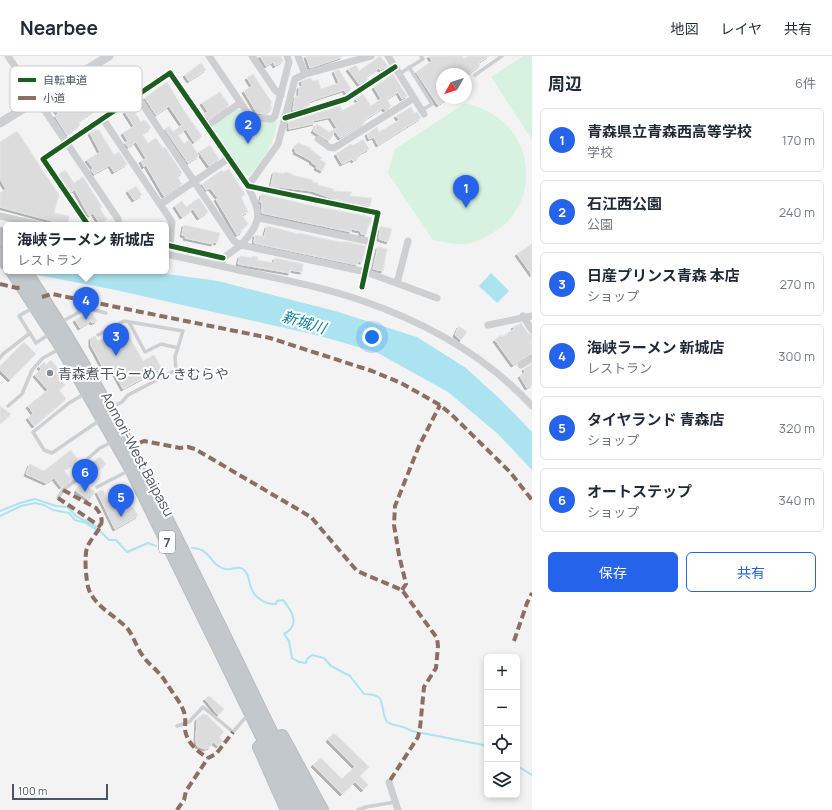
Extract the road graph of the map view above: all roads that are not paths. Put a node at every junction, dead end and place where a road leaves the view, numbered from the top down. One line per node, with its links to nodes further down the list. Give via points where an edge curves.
1 (109, 56): 12 (street)
2 (209, 56): 21 (street)
3 (252, 56): 18 (street)
4 (287, 56): 18 (street, via 289,62)
5 (298, 56): 15 (street)
6 (371, 56): 15 (street)
7 (388, 56): 14 (street)
8 (421, 56): 13 (lane, via 423,59)
9 (502, 56): 16 (lane)
10 (10, 57): 11 (street)
11 (16, 66)
12 (93, 66)
13 (409, 68): 14 (lane); 25 (lane, via 432,104)
14 (397, 70): 19 (street); 26 (street, via 346,99)
15 (305, 74): 26 (street, via 295,79)
16 (475, 75)
17 (142, 93): 29 (street, via 170,73)
18 (281, 95): 21 (street, via 272,119 251,118)
19 (414, 98): 25 (street); 30 (street, via 334,148)
20 (142, 103): 33 (street)
21 (240, 103): 29 (street)
22 (18, 112): 28 (street)
23 (45, 112): 31 (street)
24 (113, 112): 27 (street)
25 (423, 112)
26 (285, 118): 34 (street, via 275,150)
27 (103, 119): 31 (street); 35 (street)
28 (0, 123)
29 (207, 126): 32 (street)
30 (318, 139)
31 (67, 144): 39 (street, via 43,159); 40 (street)
32 (229, 158): 33 (street); 34 (street)
33 (194, 181): 35 (street); 44 (street, via 234,241)
34 (248, 186): 37 (street, via 257,206); 43 (street, via 378,213)
35 (161, 204): 41 (street, via 172,222)
36 (0, 216): 38 (street)
37 (259, 218): 43 (street); 44 (street, via 252,232)
38 (27, 222)
39 (86, 222)
40 (118, 222)
41 (169, 240)
42 (408, 241): 52 (street)
43 (372, 242): 49 (street)
44 (240, 245): 47 (street); 49 (street)
45 (169, 246): 47 (street)
46 (169, 255): 48 (street)
47 (223, 258): 48 (street)
48 (221, 266): 72 (street, via 362,300 413,320 480,359)
49 (366, 272): 52 (street); 53 (street)
50 (14, 274): 55 (highway, Aomori-West Baipasu / 7)
51 (27, 274): 61 (highway, Aomori-West Baipasu / 7)
52 (397, 283): 54 (street)
53 (362, 287)
54 (437, 298)
55 (35, 306): 61 (highway, Aomori-West Baipasu / 7); 63 (lane, via 18,316)
56 (106, 313): 61 (lane, via 87,308)
57 (523, 316): 58 (street); 60 (street); 62 (street)
58 (532, 316)
59 (129, 322): 64 (lane, via 124,321); 66 (lane, via 146,352 161,344); 66 (lane, via 182,331)
60 (488, 325)
61 (55, 328): 63 (lane, via 36,343); 65 (highway, Aomori-West Baipasu / 7); 73 (highway, Aomori-West Baipasu / 7)
62 (532, 330)
63 (30, 334): 67 (lane)
64 (98, 335)
65 (62, 348): 70 (highway, Aomori-West Baipasu / 7); 71 (lane, via 43,358 32,370 22,394)
66 (178, 348): 73 (lane, via 175,357 176,370 128,395)
67 (0, 358)
68 (532, 358): 69 (street)
69 (521, 365)
70 (88, 392): 73 (highway, Aomori-West Baipasu / 7); 73 (lane, via 69,403 33,432 44,450 52,453)
71 (8, 406)
72 (532, 406)
73 (105, 414): 74 (highway, Aomori-West Baipasu / 7); 79 (highway, Aomori-West Baipasu / 7, via 139,464)
74 (115, 440): 75 (highway, Aomori-West Baipasu / 7); 77 (lane, via 100,448 77,468 80,477 63,490)
75 (131, 469): 76 (lane); 78 (highway, Aomori-West Baipasu / 7)
76 (97, 487)
77 (58, 498)
78 (202, 614): 80 (highway); 86 (highway, Aomori-West Baipasu / 7)
79 (222, 632): 87 (highway, Aomori-West Baipasu / 7); 88 (highway, via 256,688)
80 (246, 718): 81 (lane, via 233,732 203,707 189,722); 85 (highway)
81 (177, 726)
82 (389, 782): 83 (street)
83 (395, 802): 84 (lane); 90 (street)
84 (366, 808): 89 (lane)
85 (287, 810)
86 (298, 810)
87 (310, 810)
88 (322, 810)
89 (358, 810)
90 (398, 810)

